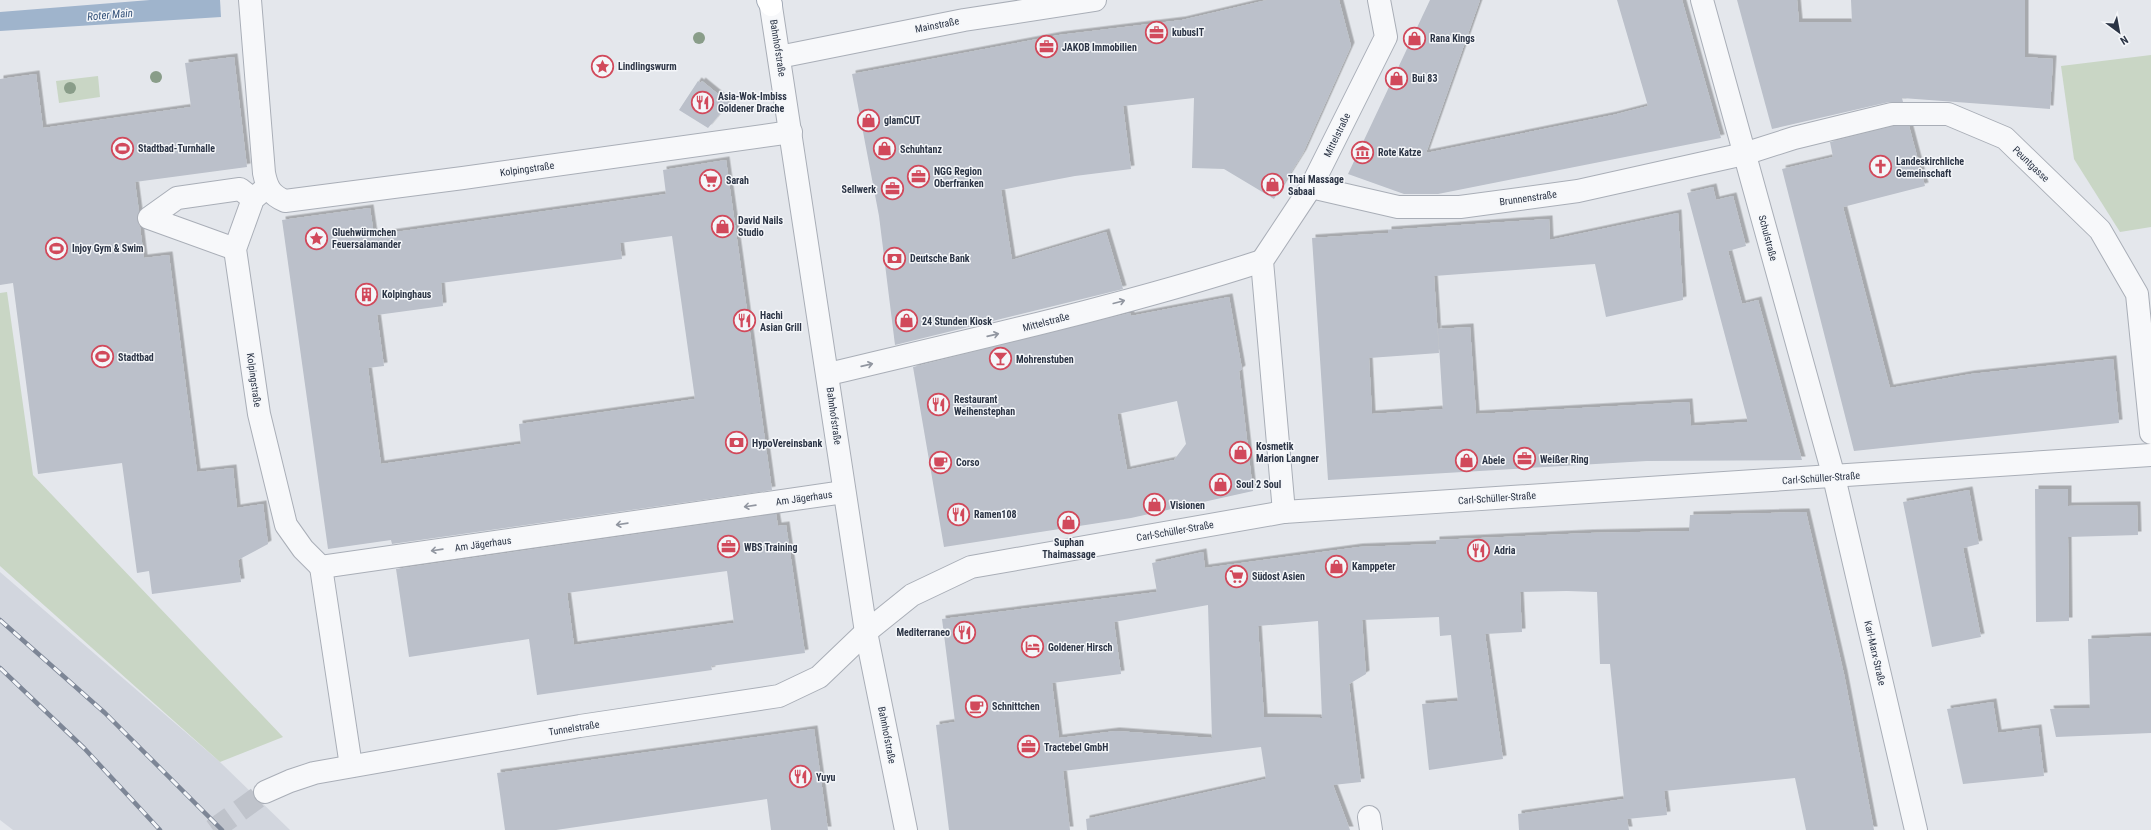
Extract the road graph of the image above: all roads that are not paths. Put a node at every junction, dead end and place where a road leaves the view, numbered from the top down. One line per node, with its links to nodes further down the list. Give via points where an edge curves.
1 (250, 0): 10 (street, Kolpingstraße)
2 (1096, 0): 6 (street, Mainstraße, via 964,20)
3 (1379, 0): 9 (street, Mittelstraße, via 1386,37)
4 (1702, 0): 8 (street, Schulstraße)
5 (771, 1): 6 (street, Bahnhofstraße)
6 (779, 57): 7 (street, Bahnhofstraße)
7 (791, 132): 10 (street, Kolpingstraße, via 285,201); 13 (street, Bahnhofstraße)
8 (1744, 154): 9 (street, Brunnenstraße, via 1578,191 1460,207 1398,207); 14 (street, Peuntgasse, via 1794,138 1892,114 1948,114 2005,138 2100,230 2137,294); 16 (street, Schulstraße)
9 (1311, 187): 12 (street, Mittelstraße)
10 (260, 193): 11 (street, Kolpingstraße); 11 (street, via 240,189 177,198 149,218)
11 (235, 249): 19 (street, Kolpingstraße, via 259,414 286,525 303,549)
12 (1262, 261): 13 (street, Mittelstraße, one-way to 12, via 1013,330 1192,283 1217,266); 18 (street)
13 (829, 374): 17 (street, Bahnhofstraße)
14 (2151, 433)
15 (2151, 455): 16 (street, Carl-Schüller-Straße)
16 (1834, 477): 18 (street, Carl-Schüller-Straße); 24 (street, Karl-Marx-Straße)
17 (844, 492): 19 (street, Am Jägerhaus, one-way to 19); 20 (street, Bahnhofstraße)
18 (1284, 512): 20 (street, Carl-Schüller-Straße, via 971,567 912,595)
19 (321, 567): 21 (street)
20 (866, 632): 21 (street, Tunnelstraße, via 819,677 779,696 580,726); 23 (street, Bahnhofstraße)
21 (351, 766): 22 (street, Tunnelstraße, via 314,773)
22 (265, 792)
23 (906, 830)
24 (1916, 830)

